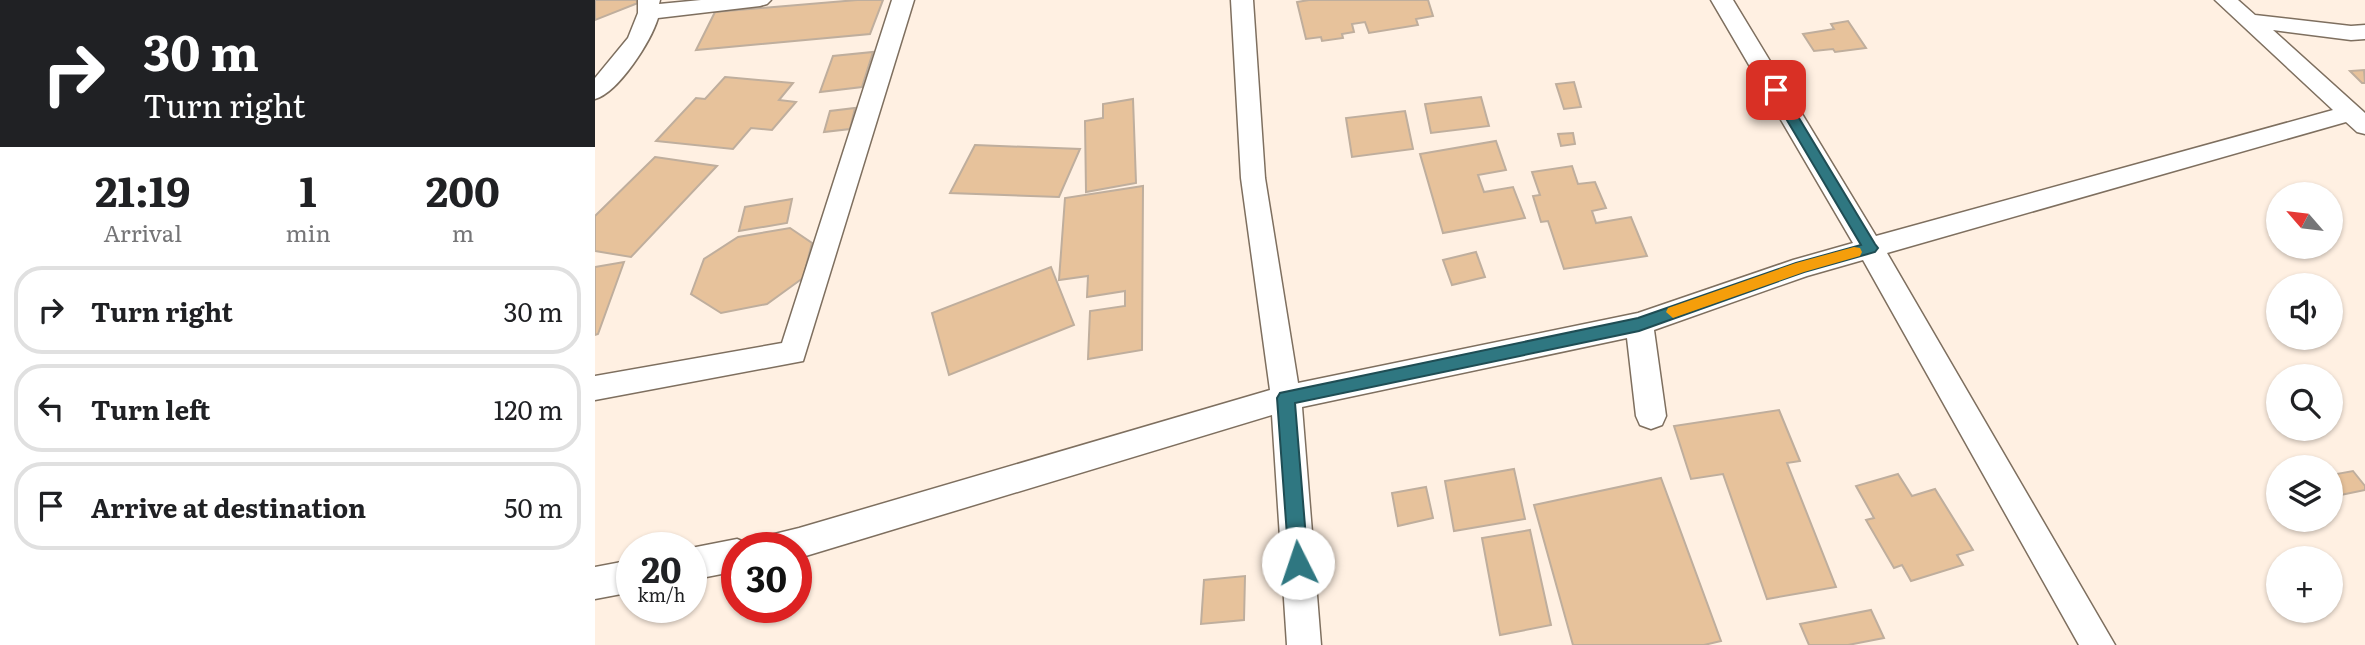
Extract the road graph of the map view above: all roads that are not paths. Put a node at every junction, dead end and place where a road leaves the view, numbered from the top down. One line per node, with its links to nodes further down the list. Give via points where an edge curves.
1 (761, 0): 6 (street)
2 (903, 0): 13 (street, via 793,353)
3 (1243, 0): 14 (street, via 1253,178)
4 (1722, 0): 11 (street)
5 (2226, 0): 7 (street)
6 (650, 6): 9 (street, via 624,64)
7 (2249, 21): 8 (street); 10 (street)
8 (2365, 32)
9 (595, 91)
10 (2357, 119): 11 (street)
11 (1870, 248): 12 (street); 20 (street)
12 (1639, 324): 14 (street); 15 (street)
13 (595, 388)
14 (1286, 398): 16 (street); 19 (street)
15 (1651, 416)
16 (812, 539)
17 (616, 579): 18 (street)
18 (595, 583)
19 (1304, 645)
20 (2098, 645)

